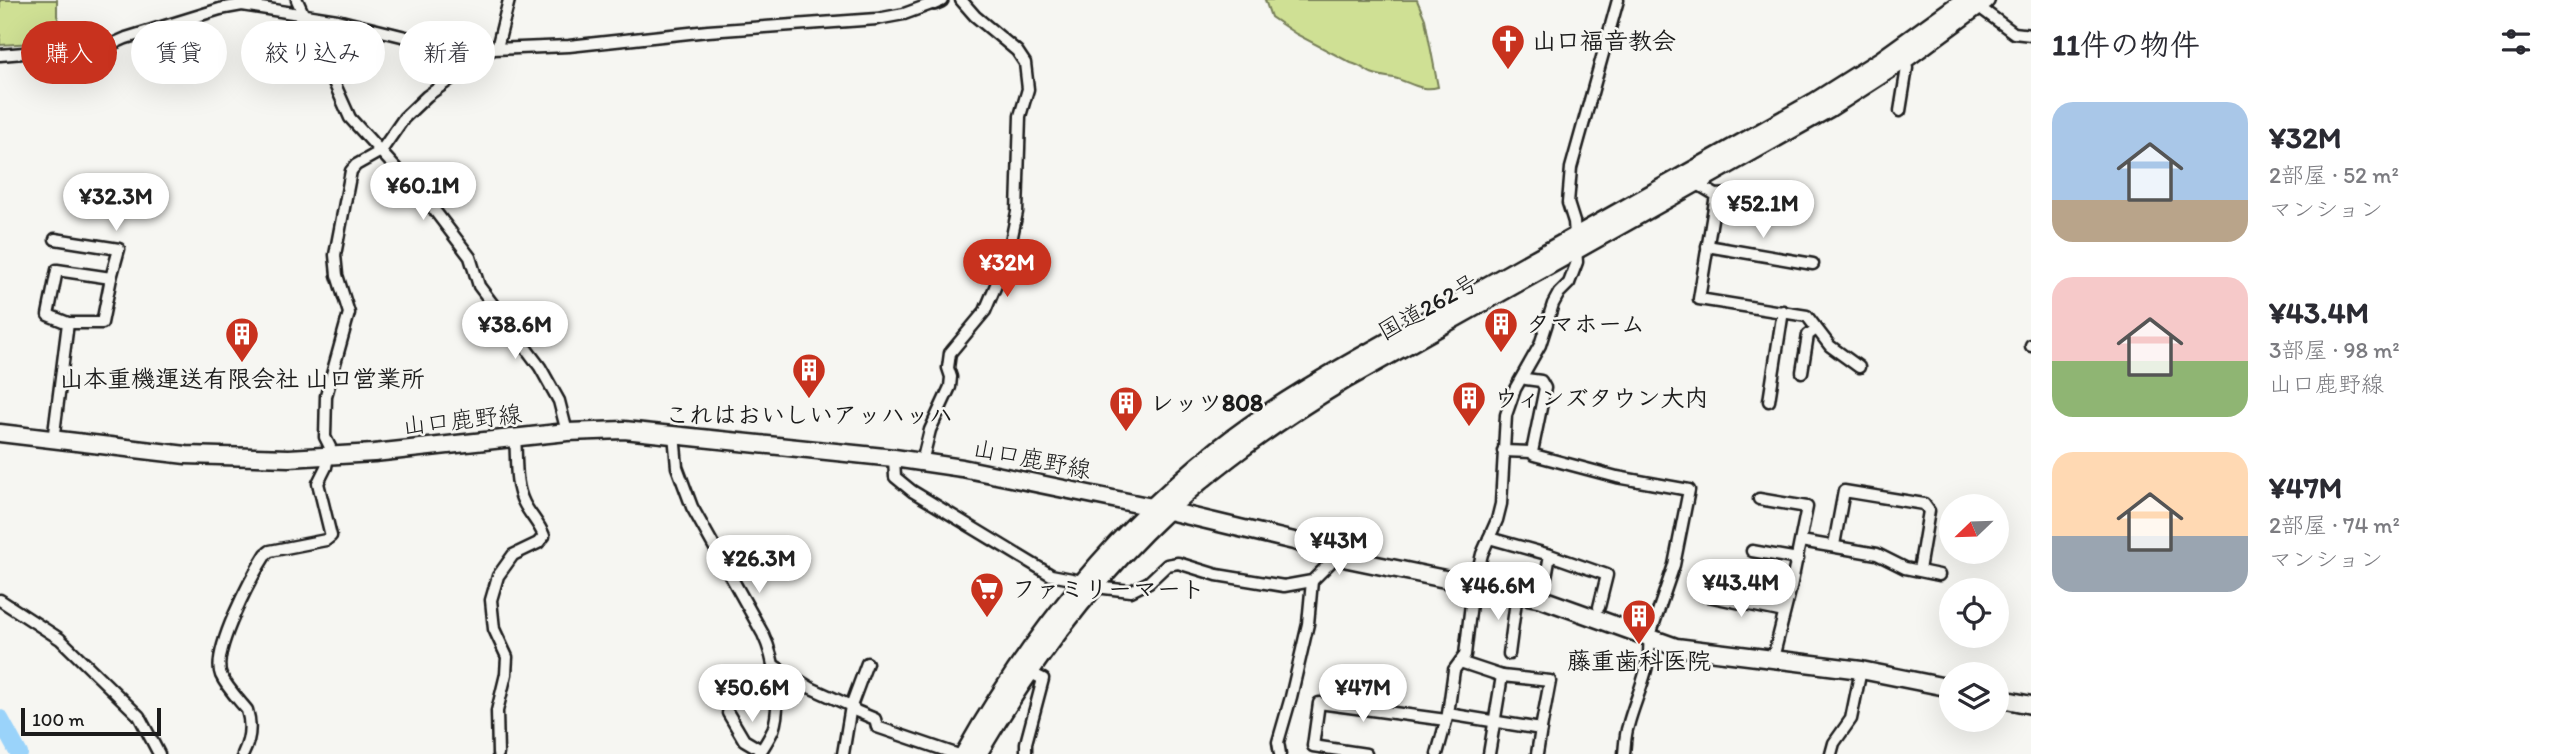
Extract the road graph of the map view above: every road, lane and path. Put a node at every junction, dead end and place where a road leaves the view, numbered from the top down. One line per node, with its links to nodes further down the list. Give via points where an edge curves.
1 (297, 0): 7 (street)
2 (509, 0): 10 (street)
3 (961, 0): 41 (street, via 1017,51 1028,89 1020,116 1017,212 1010,246 985,311 950,353 950,387 930,430)
4 (1618, 0): 21 (street, via 1572,168 1568,203)
5 (936, 1): 11 (street, via 877,19)
6 (1975, 2): 9 (street, via 2014,33); 13 (main road, 国道262号); 17 (main road, 国道262号)
7 (303, 14): 8 (street); 12 (street, via 242,5 108,46); 16 (street, via 350,118)
8 (399, 34)
9 (2031, 35)
10 (495, 48)
11 (495, 49)
12 (0, 55)
13 (1903, 61): 15 (street, via 1907,68); 17 (main road, 国道262号, via 1830,108)
14 (444, 84): 16 (street, via 404,118)
15 (1900, 111)
16 (381, 150): 32 (street, via 470,257 479,286 540,367 559,401); 39 (street, via 351,171 340,225 337,275 349,313 326,396)
17 (1692, 179): 19 (street); 21 (main road, 国道262号)
18 (1748, 193): 19 (street)
19 (1716, 195): 22 (street)
20 (55, 239): 24 (street, via 119,249)
21 (1575, 244): 30 (street, via 1574,273 1553,304 1541,345); 43 (main road, 国道262号, via 1304,391 1220,447)
22 (1707, 246): 23 (street); 25 (street, via 1699,299)
23 (1814, 264)
24 (111, 278): 26 (street, via 102,323); 26 (street, via 57,270 48,315)
25 (1783, 311): 27 (street, via 1807,316); 31 (street)
26 (68, 323): 36 (street)
27 (1816, 329): 28 (street); 29 (street, via 1808,335)
28 (1859, 367)
29 (1802, 372)
30 (1522, 376): 37 (street, via 1506,415); 38 (street, via 1541,381 1545,388)
31 (1769, 401)
32 (567, 432): 34 (main road, 山口鹿野線); 35 (main road, 山口鹿野線)
33 (0, 433): 36 (main road, 山口鹿野線)
34 (674, 434): 40 (main road, 山口鹿野線); 67 (street, via 682,485 763,634)
35 (515, 437): 39 (main road, 山口鹿野線); 83 (street, via 518,485 544,536 513,555 498,576 491,600 494,629 507,657 497,711)
36 (53, 440): 39 (main road, 山口鹿野線, via 186,456)
37 (1503, 451): 38 (street); 44 (street, via 1501,504)
38 (1531, 452): 62 (street, via 1618,477 1689,490 1674,565)
39 (329, 456): 82 (street, via 318,483 331,536 266,554 227,632 219,667 249,717)
40 (894, 458): 41 (main road, 山口鹿野線); 54 (street, via 895,477 912,491 1051,575)
41 (922, 462): 43 (main road, 山口鹿野線)
42 (1759, 499): 45 (street, via 1807,507)
43 (1159, 509): 48 (main road, 山口鹿野線); 54 (main road, 国道262号)
44 (1489, 538): 49 (street); 55 (street)
45 (1801, 541): 46 (street); 50 (street)
46 (1834, 545): 51 (street); 51 (street, via 1844,491 1924,504 1929,511)
47 (1752, 551): 50 (street)
48 (1332, 554): 53 (street, via 1330,564); 55 (main road, 山口鹿野線)
49 (1550, 555): 58 (street); 60 (street, via 1607,575)
50 (1798, 559): 61 (street)
51 (1919, 570): 52 (street)
52 (1939, 575)
53 (1312, 581): 54 (street, via 1284,586 1178,563 1167,565 1131,591); 89 (street, via 1308,624 1278,742)
54 (1088, 584): 69 (main road, 国道262号); 86 (main road, 国道262号, via 1017,668)
55 (1476, 584): 56 (main road, 山口鹿野線); 65 (street)
56 (1517, 593): 58 (main road, 山口鹿野線); 63 (street)
57 (1703, 595): 61 (street)
58 (1542, 599): 62 (main road, 山口鹿野線)
59 (0, 600): 81 (street, via 60,639 139,716)
60 (1599, 607)
61 (1784, 612): 64 (street)
62 (1649, 638): 64 (main road, 山口鹿野線, via 1676,647); 94 (street)
63 (1509, 654)
64 (1773, 658): 68 (main road, 山口鹿野線)
65 (1460, 662): 70 (street); 76 (street, via 1454,670)
66 (867, 663): 74 (street)
67 (774, 665): 74 (street); 80 (street, via 776,720)
68 (1861, 670): 71 (main road, 山口鹿野線); 95 (street, via 1851,719)
69 (1029, 672): 87 (main road, 国道262号); 88 (street, via 1043,679)
70 (1502, 676): 77 (street); 78 (street, via 1549,681)
71 (1939, 686)
72 (2009, 700): 73 (main road)
73 (2031, 705)
74 (851, 706): 84 (street); 85 (street, via 875,719 877,727)
75 (729, 713): 80 (street, via 744,740)
76 (1447, 717): 77 (street); 79 (street, via 1319,703); 91 (street)
77 (1495, 721): 78 (street); 92 (street)
78 (1541, 729): 93 (street)
79 (1313, 750): 90 (street)
80 (760, 752)
81 (159, 754)
82 (243, 754)
83 (498, 754)
84 (843, 754)
85 (956, 754)
86 (964, 754)
87 (978, 754)
88 (1026, 754)
89 (1280, 754)
90 (1366, 754)
91 (1437, 754)
92 (1489, 754)
93 (1537, 754)
94 (1624, 754)
95 (1830, 754)

